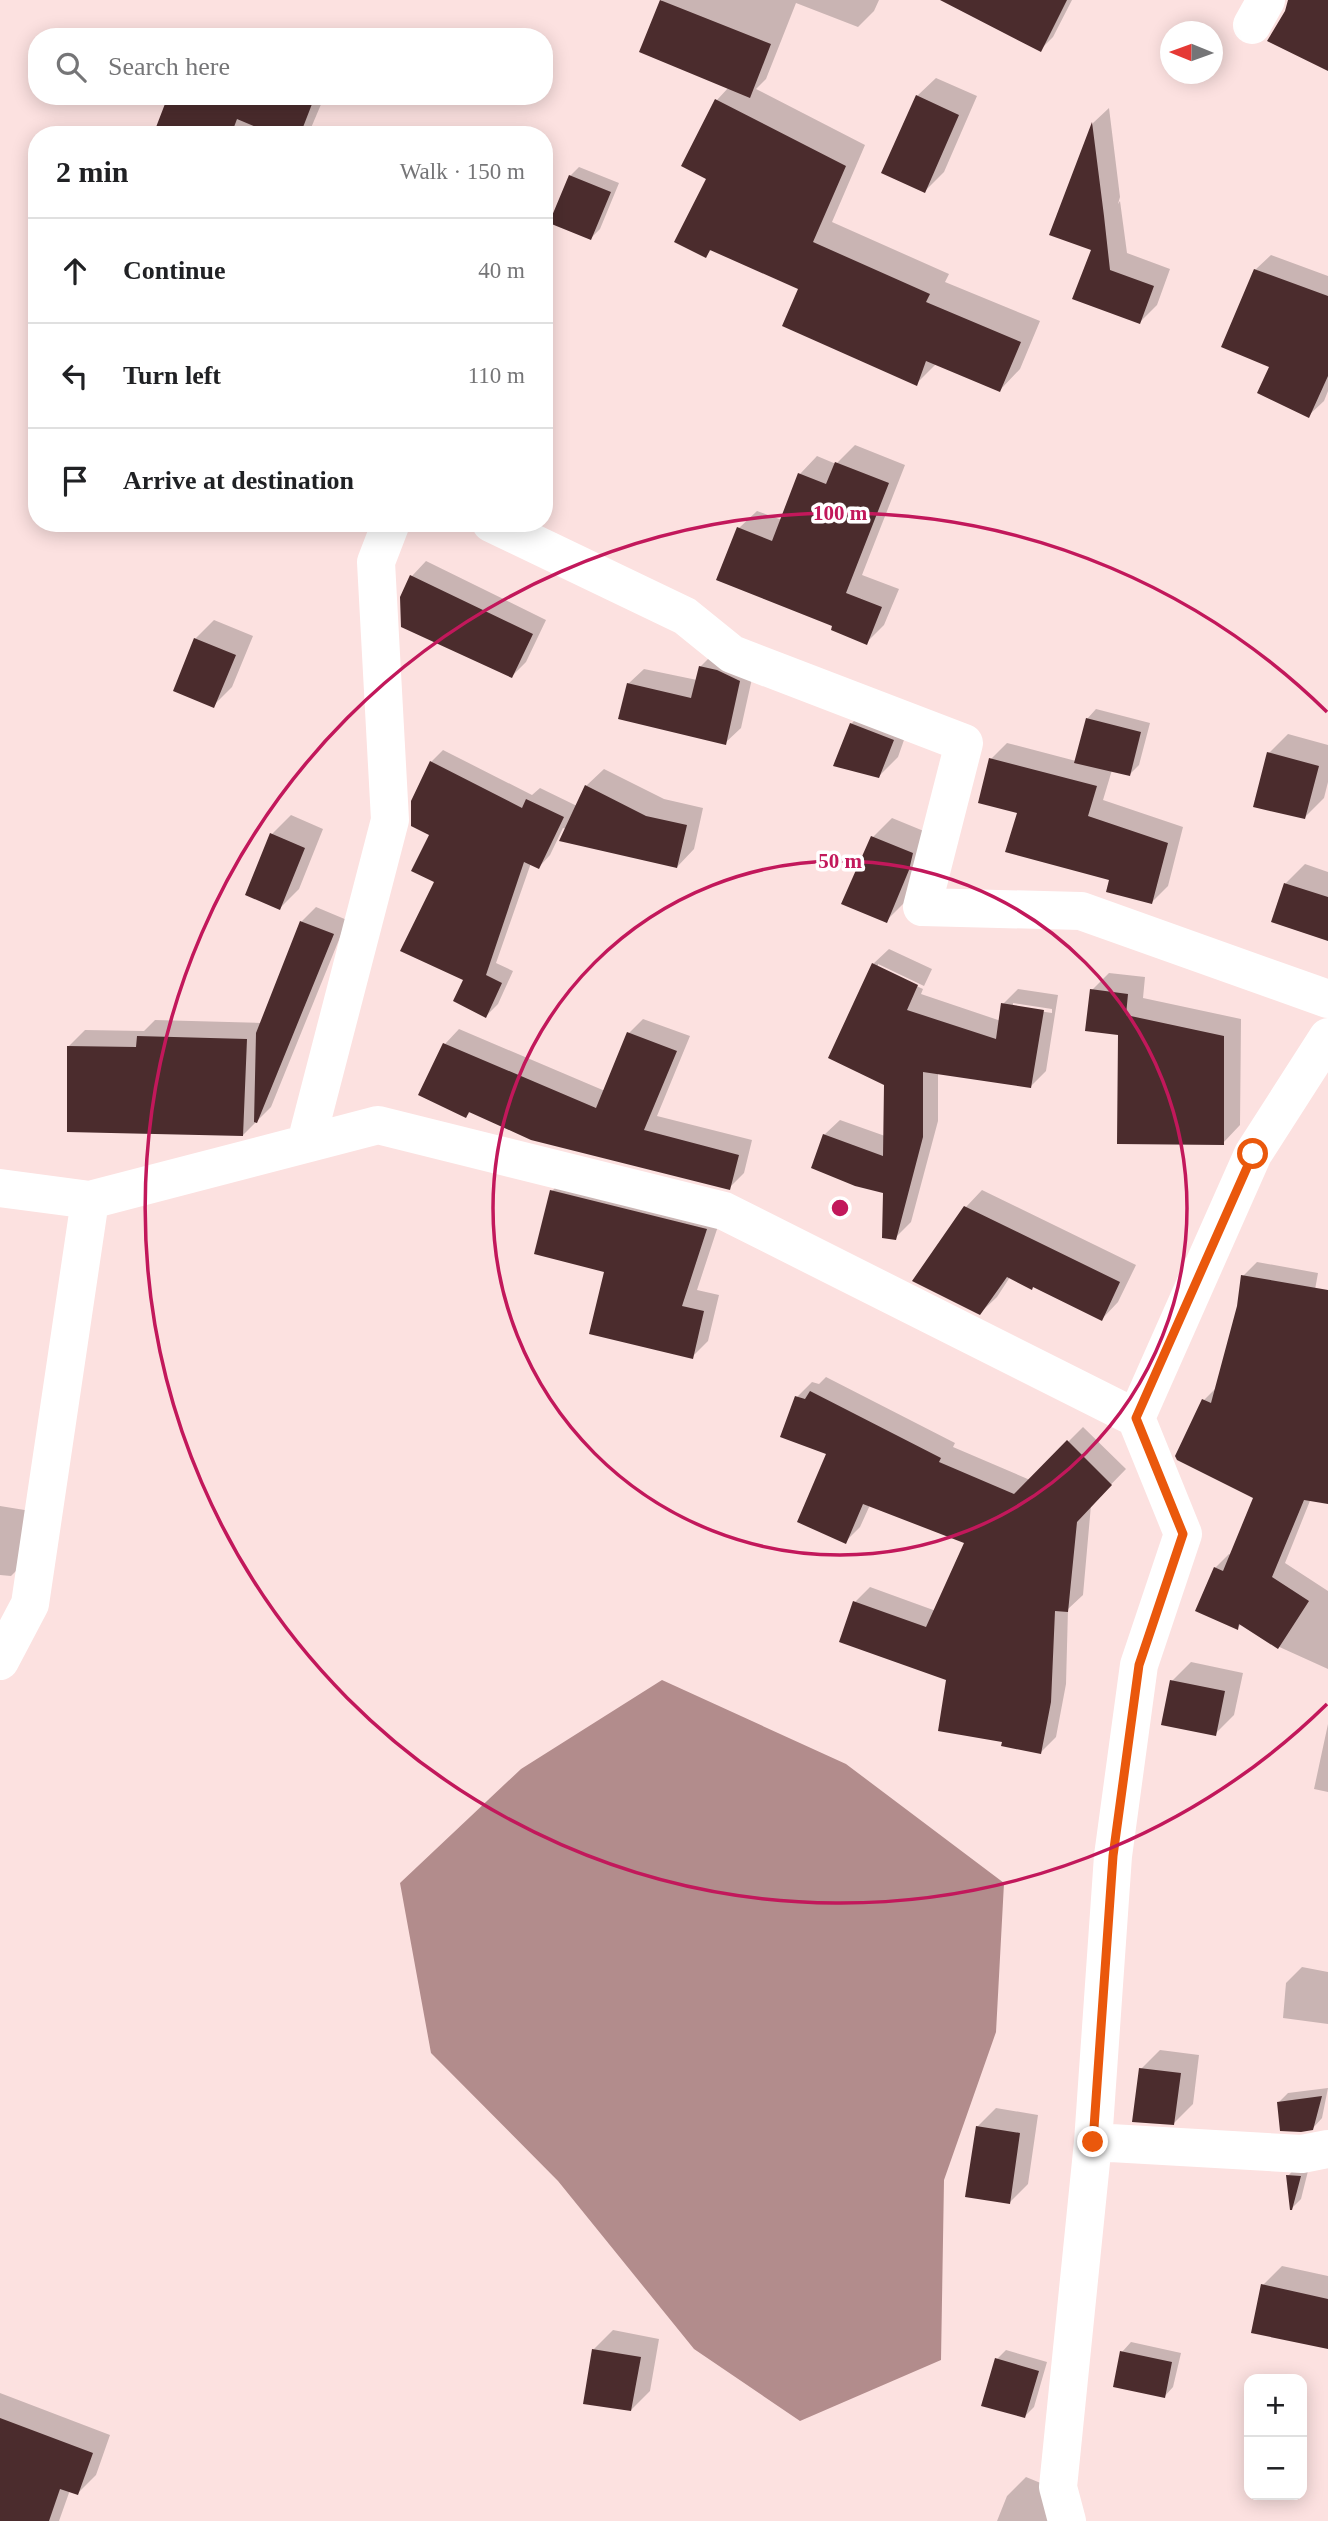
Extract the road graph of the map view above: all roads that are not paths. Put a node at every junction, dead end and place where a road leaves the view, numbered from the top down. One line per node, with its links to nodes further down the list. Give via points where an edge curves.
1 (388, 532): 5 (street, via 376,562 390,820)
2 (510, 532): 3 (street, via 685,616 732,654 964,743 922,907 1082,911)
3 (1328, 999)
4 (1328, 1037): 8 (street, via 1253,1154)
5 (306, 1143): 7 (street); 8 (street, via 378,1125 724,1211)
6 (0, 1188): 7 (street)
7 (90, 1200): 9 (street, via 30,1604)
8 (1136, 1418): 10 (street, via 1183,1534 1139,1665 1113,1856)
9 (0, 1661)
10 (1093, 2142): 11 (street, via 1302,2154); 12 (street, via 1058,2487)
11 (1328, 2149)
12 (1066, 2521)

